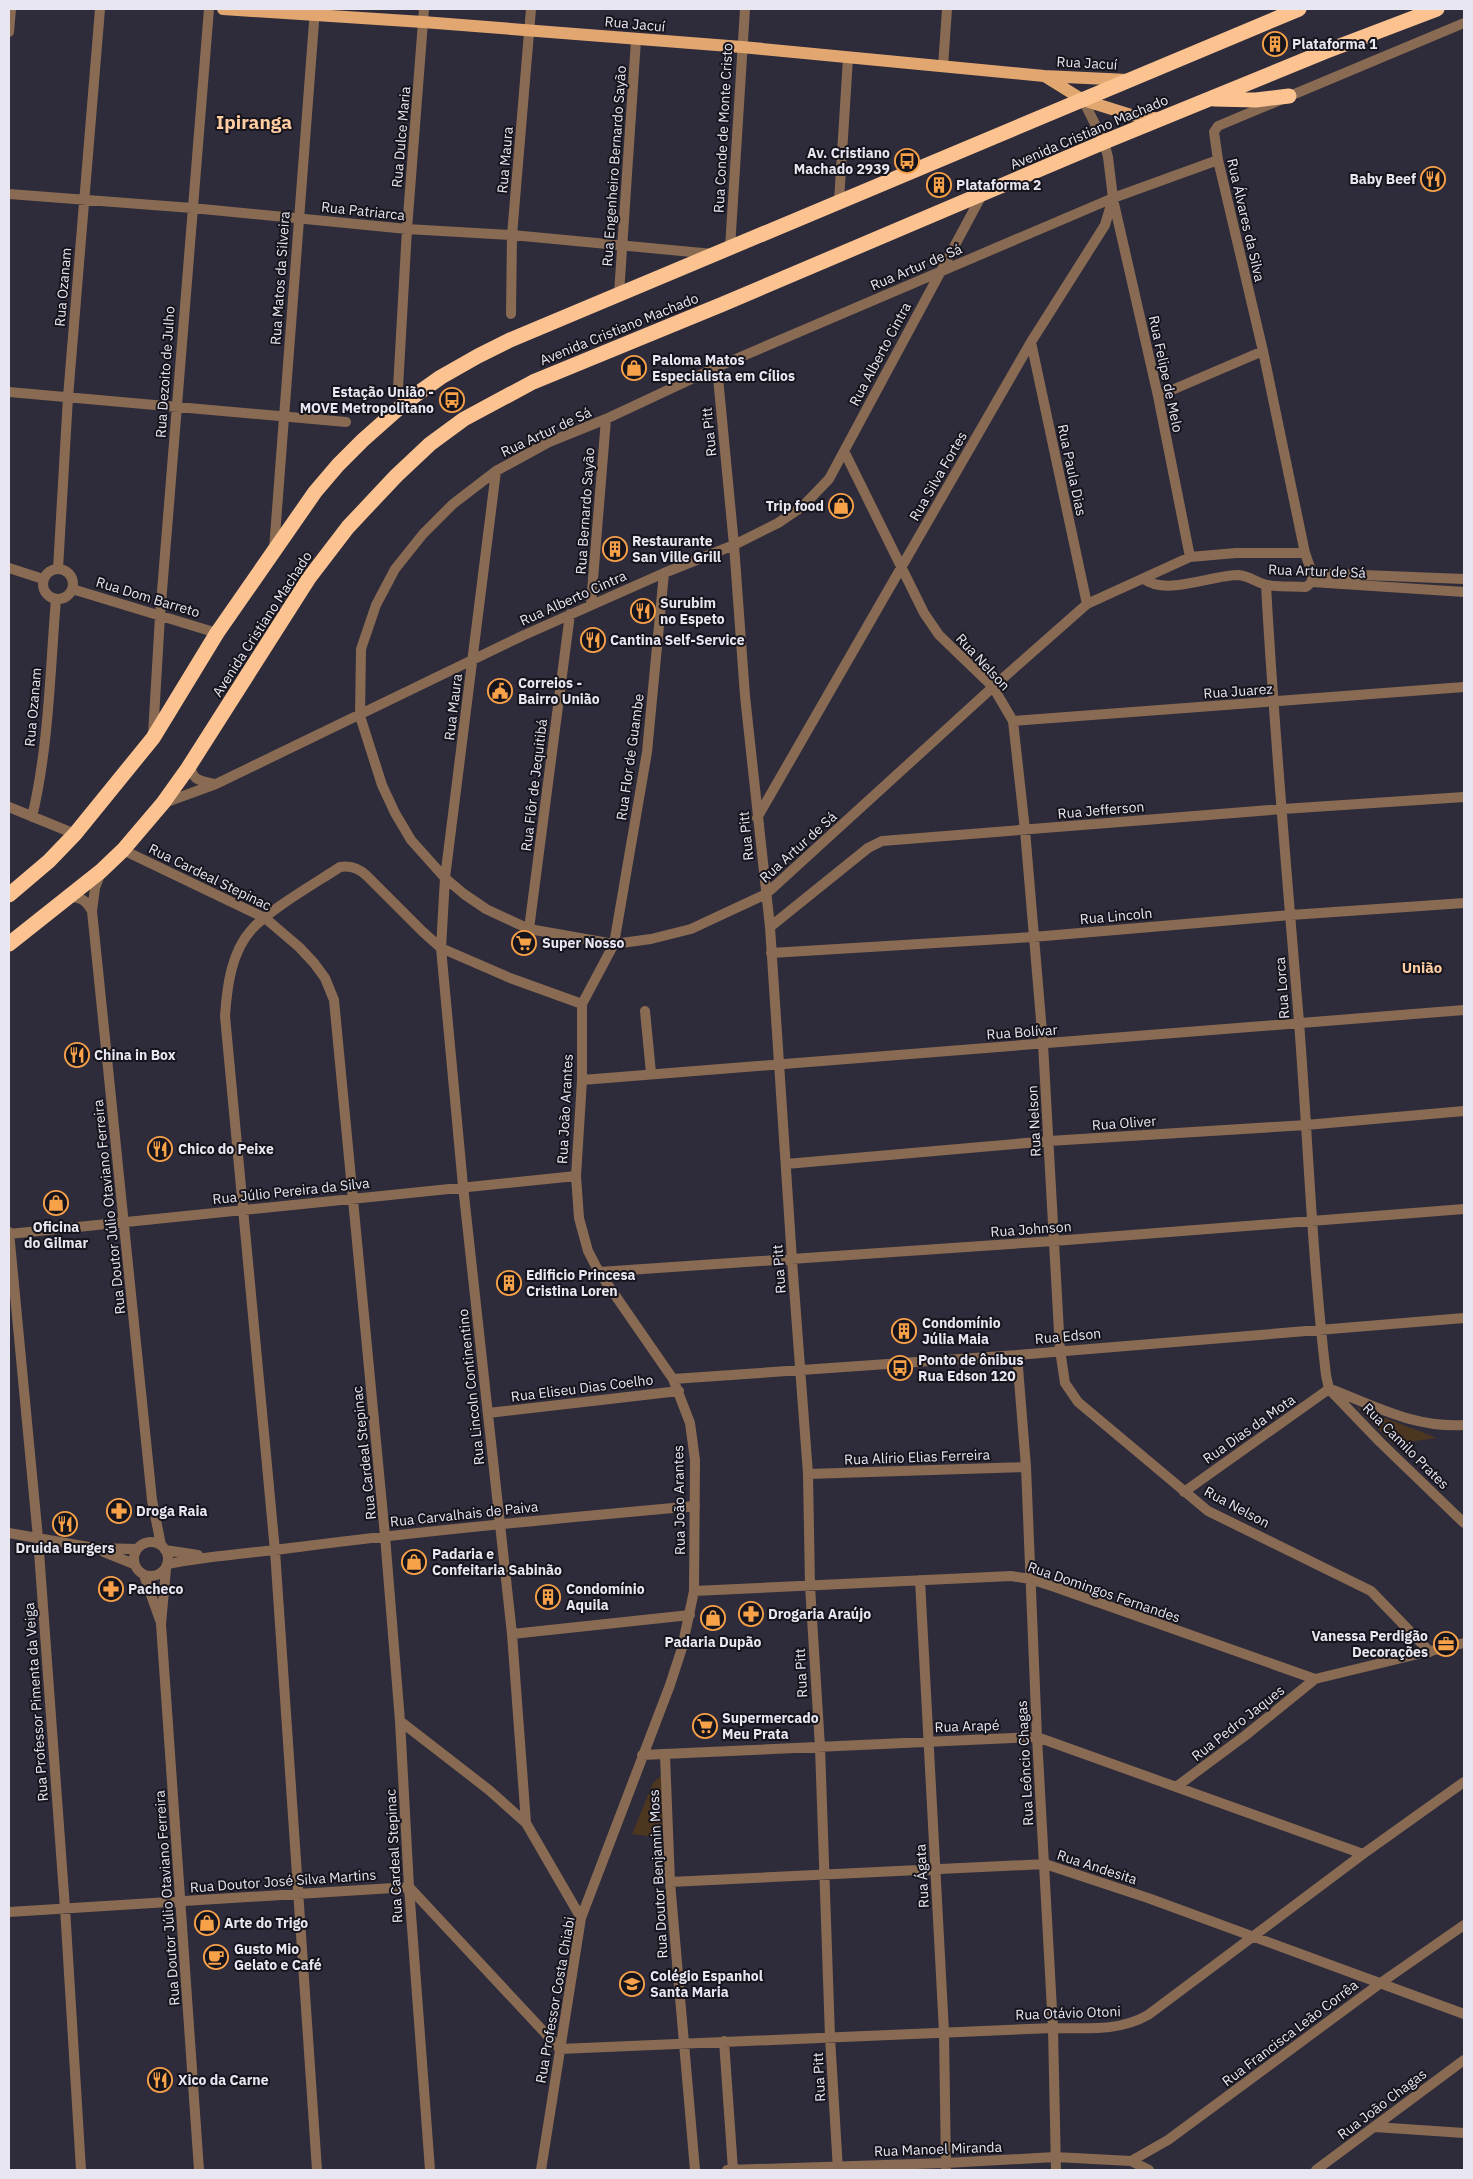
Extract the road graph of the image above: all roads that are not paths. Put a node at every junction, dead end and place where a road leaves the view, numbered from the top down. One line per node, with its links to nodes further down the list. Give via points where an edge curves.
1 (11, 9): 14 (street)
2 (100, 9): 30 (street, Rua Ozanam)
3 (209, 9): 32 (street, Rua Dezoito de Julho)
4 (223, 9): 10 (main road, Rua Jacuí)
5 (531, 9): 13 (street, Rua Maura)
6 (745, 9): 16 (street, Rua Conde de Monte Cristo)
7 (947, 9): 18 (street)
8 (1299, 9): 20 (highway)
9 (1437, 9): 22 (highway, Avenida Cristiano Machado)
10 (314, 11): 11 (main road, Rua Jacuí); 33 (street, Rua Matos da Silveira)
11 (424, 15): 13 (main road, Rua Jacuí); 34 (street, Rua Dulce Maria)
12 (1464, 23): 21 (street, Rua Álvares da Silva)
13 (529, 30): 15 (main road, Rua Jacuí); 35 (street, Rua Maura)
14 (9, 32)
15 (636, 40): 16 (main road, Rua Jacuí); 36 (street, Rua Engenheiro Bernardo Sayão)
16 (742, 47): 17 (main road, Rua Jacuí); 37 (street, Rua Conde de Monte Cristo)
17 (848, 58): 18 (main road, Rua Jacuí); 31 (street)
18 (943, 67): 19 (main road, Rua Jacuí)
19 (1044, 76): 20 (main road, Rua Jacuí); 23 (main road, Rua Jacuí)
20 (1128, 80): 23 (highway)
21 (1289, 96): 22 (highway, via 1256,100); 26 (street, Rua Álvares da Silva, via 1218,126 1214,132)
22 (1208, 99): 24 (highway, Avenida Cristiano Machado)
23 (1083, 100): 24 (main road, Rua Jacuí, via 1131,115); 25 (street); 31 (highway)
24 (1161, 119): 25 (highway, Avenida Cristiano Machado)
25 (1104, 142): 27 (highway, Avenida Cristiano Machado); 29 (street, Rua Silva Fortes)
26 (1218, 160): 29 (street, Rua Artur de Sá); 43 (street, Rua Álvares da Silva)
27 (984, 192): 39 (street, Rua Alberto Cintra); 83 (highway, Avenida Cristiano Machado, via 533,382 464,419 423,450 348,527 309,578)
28 (9, 194): 30 (street, Rua Patriarca)
29 (1113, 198): 39 (street, Rua Artur de Sá); 42 (street, Rua Silva Fortes, via 1105,225); 47 (street, Rua Felipe de Melo)
30 (84, 201): 32 (street, Rua Patriarca); 48 (street, Rua Ozanam)
31 (839, 201): 37 (highway)
32 (192, 208): 33 (street, Rua Patriarca); 49 (street, Rua Dezoito de Julho)
33 (299, 218): 34 (street, Rua Patriarca); 50 (street, Rua Matos da Silveira)
34 (407, 229): 35 (street, Rua Patriarca); 45 (street, Rua Dulce Maria)
35 (512, 235): 36 (street, Rua Patriarca); 41 (street, Rua Maura)
36 (623, 246): 38 (street, Rua Patriarca); 40 (street, Rua Engenheiro Bernardo Sayão)
37 (730, 248): 38 (highway)
38 (715, 254): 40 (highway)
39 (940, 272): 44 (street, Rua Artur de Sá); 53 (street, Rua Alberto Cintra)
40 (619, 294): 56 (highway, via 478,356 407,401 338,465)
41 (511, 314)
42 (1031, 342): 61 (street, Rua Silva Fortes); 72 (street, Rua Paula Dias)
43 (1263, 351): 47 (street); 57 (street, Rua Álvares da Silva)
44 (717, 368): 51 (street, Rua Artur de Sá); 55 (street, Rua Pitt)
45 (398, 388)
46 (9, 392): 48 (street)
47 (1158, 396): 58 (street, Rua Felipe de Melo)
48 (68, 397): 49 (street); 60 (street, Rua Ozanam)
49 (176, 407): 50 (street); 74 (street, Rua Dezoito de Julho)
50 (283, 418): 52 (street); 56 (street, Rua Matos da Silveira)
51 (606, 419): 54 (street, Rua Artur de Sá, via 549,442); 71 (street, Rua Bernardo Sayão)
52 (346, 422)
53 (844, 450): 55 (street, Rua Alberto Cintra, via 829,479 803,506); 61 (street, Rua Nelson)
54 (496, 470): 76 (street, Rua Maura); 80 (street, Rua Artur de Sá, via 453,504 395,568 376,605 361,649)
55 (734, 545): 62 (street, Rua Alberto Cintra); 90 (street, Rua Pitt)
56 (274, 549): 75 (highway)
57 (1305, 554): 58 (street, Rua Artur de Sá, via 1236,553); 63 (street, Rua Álvares da Silva)
58 (1190, 557): 65 (street, Rua Artur de Sá)
59 (9, 568): 64 (street)
60 (58, 569): 64 (street, via 49,572); 68 (street, via 70,575)
61 (901, 569): 78 (street, Rua Nelson, via 939,635); 90 (street, Rua Silva Fortes)
62 (664, 573): 71 (street, Rua Alberto Cintra); 107 (street, Rua Flor de Guambe, via 647,752)
63 (1312, 577): 66 (street, Rua Artur de Sá); 67 (street, Rua Artur de Sá, via 1306,587); 69 (street, Rua Artur de Sá)
64 (44, 579): 70 (street, via 44,590)
65 (1144, 579): 67 (street, Rua Artur de Sá, via 1156,585 1172,585 1238,575 1250,576); 72 (street, Rua Artur de Sá)
66 (1464, 579)
67 (1266, 585): 79 (street, Rua Lorca)
68 (72, 589): 70 (street, via 66,596); 74 (street, Rua Dom Barreto)
69 (1464, 592)
70 (56, 598): 89 (street, Rua Ozanam, via 43,758)
71 (591, 604): 73 (street, Rua Alberto Cintra)
72 (1087, 604): 78 (street, Rua Artur de Sá)
73 (570, 614): 76 (street, Rua Alberto Cintra); 104 (street, Rua Flôr de Jequitibá)
74 (160, 616): 75 (street, Rua Dom Barreto); 82 (street, Rua Dezoito de Julho)
75 (217, 633): 82 (highway)
76 (472, 661): 80 (street, Rua Alberto Cintra); 95 (street, Rua Maura)
77 (1464, 687): 79 (street, Rua Juarez)
78 (992, 688): 81 (street, Rua Nelson); 97 (street, Rua Artur de Sá)
79 (1273, 702): 81 (street, Rua Juarez); 88 (street, Rua Lorca)
80 (360, 716): 84 (street, Rua Alberto Cintra); 95 (street, Rua Artur de Sá, via 382,785 395,813 411,840)
81 (1013, 721): 91 (street, Rua Nelson)
82 (153, 738): 92 (highway)
83 (190, 764): 84 (street, via 192,775 197,780); 86 (highway, Avenida Cristiano Machado)
84 (216, 784): 86 (street, Rua Alberto Cintra)
85 (1464, 796): 88 (street, Rua Jefferson)
86 (163, 803): 93 (highway, Avenida Cristiano Machado)
87 (9, 807): 89 (street)
88 (1283, 808): 91 (street, Rua Jefferson); 101 (street, Rua Lorca)
89 (32, 816): 92 (street)
90 (757, 818): 97 (street, Rua Pitt)
91 (1025, 830): 103 (street, Rua Jefferson, via 882,840); 105 (street, Rua Nelson)
92 (75, 834): 96 (highway)
93 (123, 850): 94 (highway, Avenida Cristiano Machado); 102 (street, Rua Cardeal Stepinac)
94 (101, 871): 98 (highway, Avenida Cristiano Machado); 100 (street, Rua Doutor Júlio Otaviano Ferreira)
95 (445, 878): 104 (street, Rua Artur de Sá, via 486,909); 108 (street, Rua Maura)
96 (9, 894)
97 (766, 894): 103 (street, Rua Pitt); 107 (street, Rua Artur de Sá, via 691,930)
98 (68, 897): 100 (street, via 80,897); 106 (highway, Avenida Cristiano Machado)
99 (1464, 903): 101 (street, Rua Lincoln)
100 (92, 911): 127 (street, Rua Doutor Júlio Otaviano Ferreira)
101 (1291, 915): 105 (street, Rua Lincoln); 113 (street, Rua Lorca)
102 (265, 918): 108 (street, via 340,867 348,866 362,871); 124 (street, Rua Cardeal Stepinac, via 314,963 325,978 334,1000); 126 (street, via 251,930 240,949 227,987 225,1016)
103 (770, 927): 109 (street, Rua Pitt)
104 (530, 929): 107 (street, Rua Artur de Sá)
105 (1033, 937): 109 (street, Rua Lincoln); 114 (street, Rua Nelson)
106 (9, 944)
107 (614, 944): 110 (street, Rua João Arantes)
108 (441, 948): 110 (street); 123 (street, Rua Lincoln Continentino)
109 (770, 953): 115 (street, Rua Pitt)
110 (582, 1004): 117 (street, Rua João Arantes)
111 (1464, 1010): 113 (street, Rua Bolívar)
112 (645, 1011): 116 (street)
113 (1299, 1022): 114 (street, Rua Bolívar); 119 (street, Rua Lorca)
114 (1043, 1044): 115 (street, Rua Bolívar); 120 (street, Rua Nelson)
115 (779, 1063): 116 (street, Rua Bolívar); 121 (street, Rua Pitt)
116 (651, 1073): 117 (street, Rua Bolívar)
117 (582, 1080): 122 (street, Rua João Arantes)
118 (1464, 1111): 119 (street, Rua Oliver)
119 (1306, 1125): 120 (street, Rua Oliver); 128 (street, Rua Lorca)
120 (1049, 1141): 121 (street, Rua Oliver); 130 (street, Rua Nelson)
121 (786, 1164): 131 (street, Rua Pitt)
122 (576, 1176): 123 (street, Rua Júlio Pereira da Silva); 132 (street, Rua João Arantes, via 579,1218 588,1251)
123 (463, 1186): 124 (street, Rua Júlio Pereira da Silva); 141 (street, Rua Lincoln Continentino)
124 (353, 1198): 126 (street, Rua Júlio Pereira da Silva); 151 (street, Rua Cardeal Stepinac)
125 (1464, 1209): 128 (street, Rua Johnson)
126 (242, 1210): 127 (street, Rua Júlio Pereira da Silva); 157 (street)
127 (124, 1221): 129 (street, Rua Júlio Pereira da Silva); 146 (street, Rua Doutor Júlio Otaviano Ferreira)
128 (1312, 1221): 130 (street, Rua Johnson); 134 (street, Rua Lorca)
129 (9, 1234): 152 (street, Rua Professor Pimenta da Veiga)
130 (1054, 1241): 131 (street, Rua Johnson); 135 (street, Rua Nelson)
131 (792, 1260): 132 (street, Rua Johnson); 137 (street, Rua Pitt)
132 (599, 1272): 138 (street, Rua João Arantes)
133 (1464, 1318): 134 (street, Rua Edson)
134 (1321, 1329): 135 (street, Rua Edson); 139 (street, Rua Lorca)
135 (1060, 1350): 136 (street, Rua Edson); 145 (street, Rua Nelson, via 1065,1383 1078,1402)
136 (1016, 1355): 137 (street, Rua Edson); 143 (street, Rua Leôncio Chagas)
137 (801, 1371): 138 (street, Rua Edson); 144 (street, Rua Pitt)
138 (673, 1379): 140 (street, Rua João Arantes)
139 (1329, 1389): 142 (street, via 1413,1421); 145 (street, Rua Dias da Mota); 148 (street, Rua Camilo Prates)
140 (679, 1391): 141 (street, Rua Eliseu Dias Coelho); 147 (street, Rua João Arantes, via 690,1423 695,1460)
141 (488, 1413): 149 (street, Rua Lincoln Continentino)
142 (1464, 1425)
143 (1026, 1467): 144 (street, Rua Alírio Elias Ferreira); 162 (street, Rua Leôncio Chagas)
144 (808, 1474): 164 (street, Rua Pitt)
145 (1184, 1492): 170 (street, Rua Nelson, via 1216,1515 1371,1591)
146 (152, 1500): 153 (street, Rua Doutor Júlio Otaviano Ferreira); 154 (street, Rua Doutor Júlio Otaviano Ferreira)
147 (695, 1506): 149 (street, Rua Carvalhais de Paiva); 165 (street, Rua João Arantes)
148 (1464, 1522)
149 (500, 1524): 151 (street, Rua Carvalhais de Paiva); 168 (street, Rua Lincoln Continentino)
150 (9, 1533): 152 (street)
151 (386, 1536): 157 (street, Rua Carvalhais de Paiva); 172 (street, Rua Cardeal Stepinac)
152 (38, 1538): 155 (street); 189 (street, Rua Professor Pimenta da Veiga)
153 (150, 1542): 154 (street); 156 (street)
154 (163, 1547): 158 (street, Rua Carvalhais de Paiva); 160 (street, via 168,1556)
155 (94, 1548): 156 (street); 159 (street)
156 (137, 1549): 159 (street)
157 (275, 1550): 158 (street, Rua Carvalhais de Paiva); 187 (street)
158 (206, 1556): 160 (street, Rua Carvalhais de Paiva)
159 (134, 1564): 161 (street)
160 (167, 1566): 161 (street, via 156,1576); 167 (street, Rua Doutor Júlio Otaviano Ferreira)
161 (144, 1575): 167 (street, Rua Doutor Júlio Otaviano Ferreira)
162 (1030, 1579): 163 (street, Rua Domingos Fernandes, via 1011,1576); 171 (street, Rua Domingos Fernandes); 173 (street, Rua Leôncio Chagas)
163 (920, 1580): 164 (street, Rua Domingos Fernandes); 174 (street, Rua Ágata)
164 (810, 1586): 165 (street, Rua Domingos Fernandes); 175 (street, Rua Pitt)
165 (694, 1591): 166 (street, Rua João Arantes)
166 (690, 1615): 168 (street); 176 (street, Rua João Arantes, via 670,1686)
167 (161, 1624): 188 (street, Rua Doutor Júlio Otaviano Ferreira)
168 (512, 1634): 180 (street, Rua Lincoln Continentino)
169 (1464, 1643): 170 (street)
170 (1430, 1652): 171 (street)
171 (1315, 1680): 179 (street, Rua Pedro Jaques)
172 (400, 1721): 180 (street); 186 (street, Rua Cardeal Stepinac)
173 (1037, 1737): 174 (street, Rua Arapé); 179 (street, Rua Arapé); 182 (street, Rua Leôncio Chagas)
174 (929, 1741): 175 (street, Rua Arapé); 183 (street, Rua Ágata)
175 (820, 1747): 177 (street, Rua Arapé); 184 (street, Rua Pitt)
176 (642, 1755): 177 (street, Rua Arapé); 191 (street, Rua Professor Costa Chiabi)
177 (665, 1755): 185 (street, Rua Doutor Benjamin Moss)
178 (1464, 1782): 181 (street, Rua Otávio Otoni)
179 (1176, 1787): 181 (street, Rua Arapé)
180 (526, 1822): 191 (street)
181 (1363, 1854): 193 (street, Rua Otávio Otoni)
182 (1045, 1864): 183 (street, Rua Andesita); 193 (street, Rua Andesita); 196 (street, Rua Leôncio Chagas)
183 (935, 1868): 184 (street, Rua Andesita); 197 (street, Rua Ágata)
184 (825, 1875): 185 (street, Rua Andesita); 198 (street, Rua Pitt)
185 (670, 1882): 200 (street, Rua Doutor Benjamin Moss)
186 (409, 1887): 187 (street, Rua Doutor José Silva Martins); 201 (street); 212 (street, Rua Cardeal Stepinac)
187 (299, 1893): 188 (street, Rua Doutor José Silva Martins); 211 (street)
188 (181, 1901): 189 (street, Rua Doutor José Silva Martins); 210 (street, Rua Doutor Júlio Otaviano Ferreira)
189 (65, 1908): 190 (street, Rua Doutor José Silva Martins); 209 (street, Rua Professor Pimenta da Veiga)
190 (9, 1912)
191 (581, 1918): 201 (street, Rua Professor Costa Chiabi)
192 (1464, 1925): 194 (street, Rua Francisca Leão Corrêa)
193 (1251, 1937): 194 (street, Rua Andesita); 196 (street, Rua Otávio Otoni, via 1133,2024 1116,2028)
194 (1382, 1982): 195 (street, Rua Andesita); 206 (street, Rua Francisca Leão Corrêa, via 1168,2140)
195 (1464, 2014)
196 (1053, 2028): 197 (street, Rua Otávio Otoni); 205 (street, Rua Leôncio Chagas)
197 (944, 2032): 198 (street, Rua Otávio Otoni); 207 (street, Rua Ágata)
198 (830, 2037): 199 (street, Rua Otávio Otoni); 208 (street, Rua Pitt)
199 (724, 2041): 200 (street, Rua Otávio Otoni); 216 (street)
200 (684, 2042): 201 (street, Rua Otávio Otoni); 214 (street, Rua Doutor Benjamin Moss)
201 (560, 2049): 213 (street, Rua Professor Costa Chiabi)
202 (1464, 2060): 203 (street, Rua João Chagas)
203 (1375, 2127): 204 (street); 219 (street, Rua João Chagas)
204 (1464, 2133)
205 (1055, 2157): 206 (street, Rua Manoel Miranda); 207 (street, Rua Manoel Miranda); 217 (street, Rua Leôncio Chagas)
206 (1131, 2160): 218 (street, Rua Manoel Miranda)
207 (946, 2167): 208 (street, Rua Manoel Miranda)
208 (838, 2168): 216 (street, Rua Manoel Miranda)
209 (81, 2170)
210 (199, 2170)
211 (317, 2170)
212 (430, 2170)
213 (541, 2170)
214 (695, 2170)
215 (726, 2170): 216 (street, Rua Manoel Miranda)
216 (733, 2170)
217 (1056, 2170)
218 (1149, 2170)
219 (1316, 2170)

